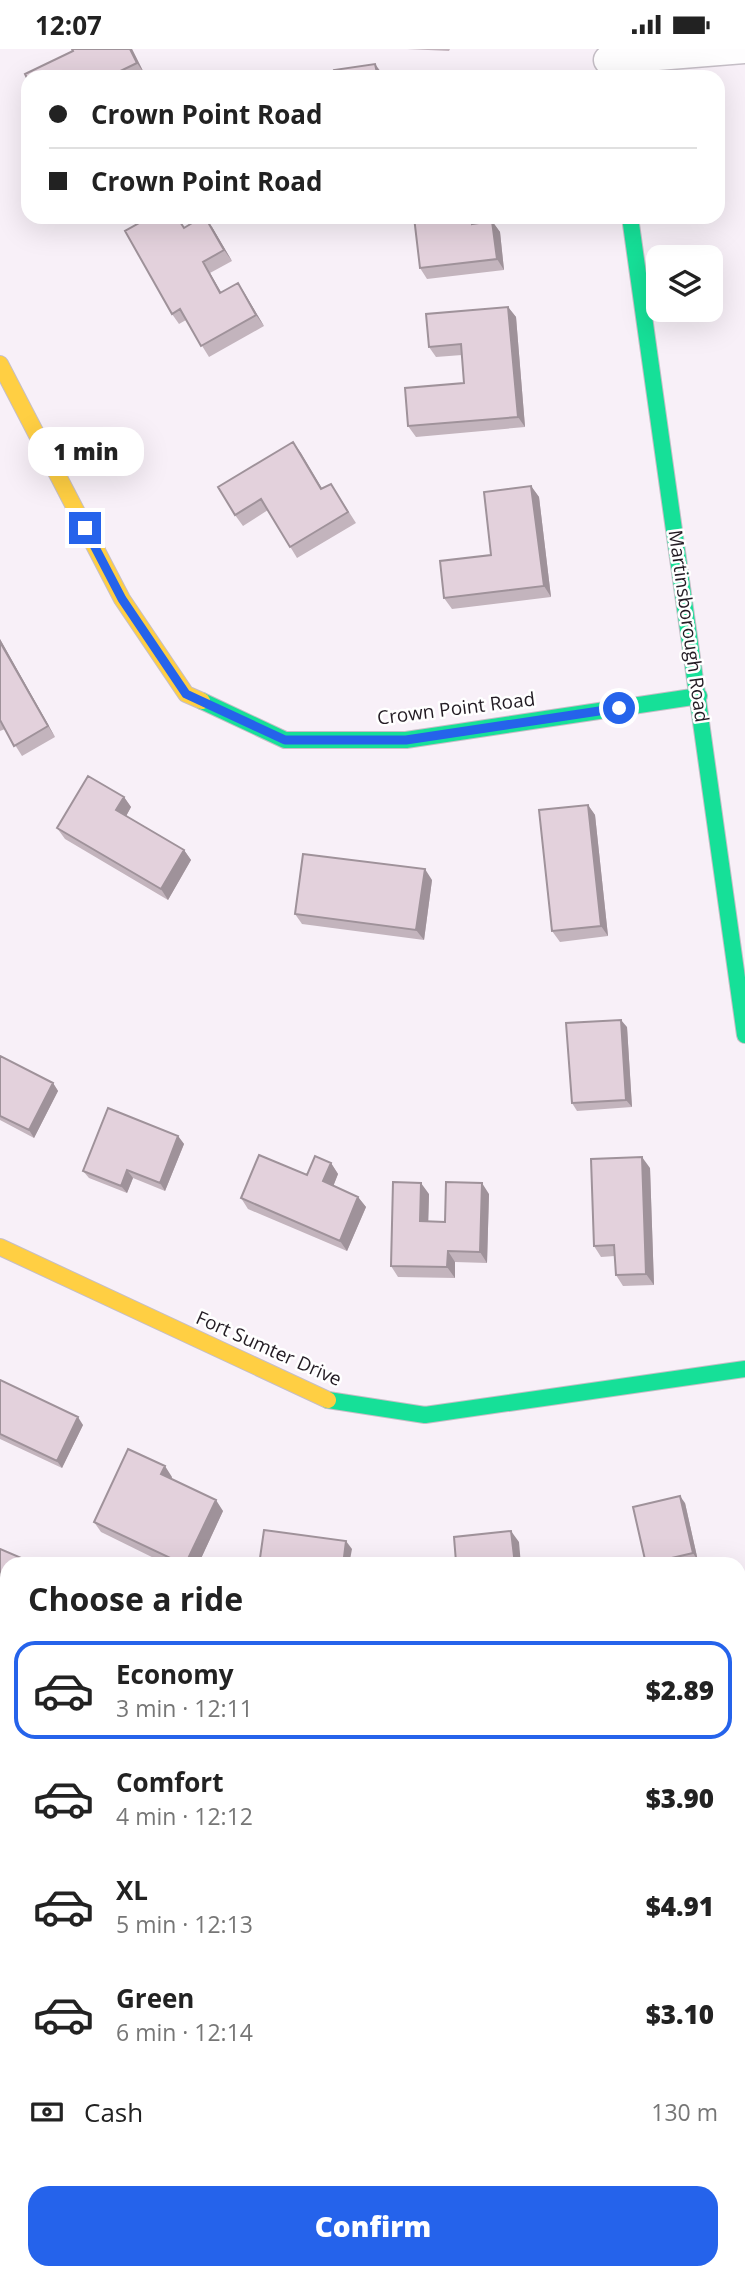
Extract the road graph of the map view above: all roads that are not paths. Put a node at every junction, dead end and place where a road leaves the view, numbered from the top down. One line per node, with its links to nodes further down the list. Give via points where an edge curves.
1 (745, 49): 2 (street)
2 (609, 62)
3 (631, 224): 5 (street, Martinsborough Road)
4 (0, 364): 5 (street, Crown Point Road, via 122,599 186,694 285,740 406,740)
5 (699, 696): 6 (street, Martinsborough Road)
6 (745, 1035)
7 (0, 1247): 8 (street, Fort Sumter Drive, via 326,1400 425,1415)
8 (745, 1369)

